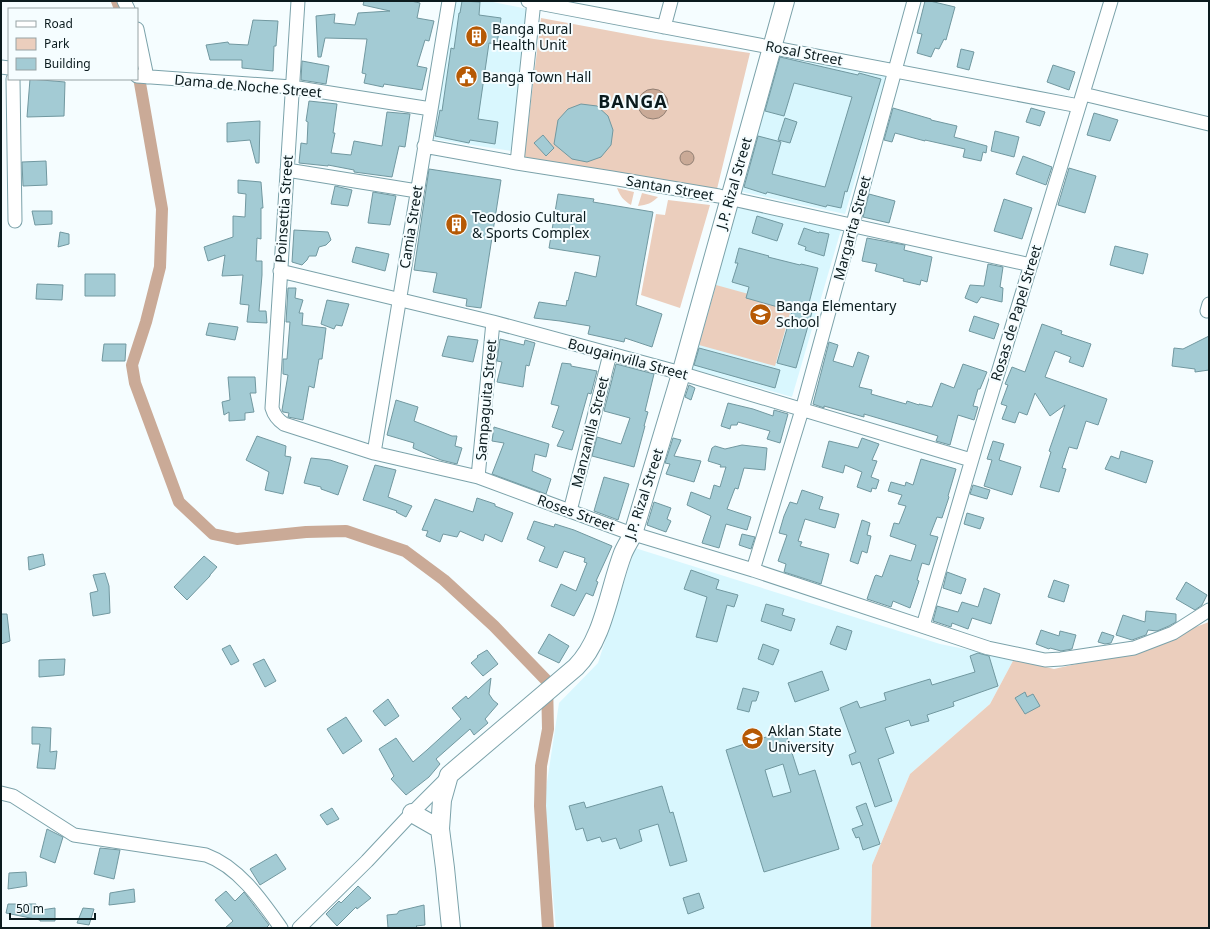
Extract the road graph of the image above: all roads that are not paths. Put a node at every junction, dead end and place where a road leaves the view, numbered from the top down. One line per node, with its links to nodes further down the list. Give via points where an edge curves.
1 (298, 1): 15 (street, Poinsettia Street)
2 (449, 1): 17 (street, Camia Street)
3 (532, 1): 9 (street, Rosal Street); 21 (street)
4 (671, 1): 9 (street)
5 (774, 1): 11 (main road, J.P. Rizal Street)
6 (785, 1): 11 (main road, J.P. Rizal Street)
7 (914, 1): 12 (street, Margarita Street)
8 (1111, 1): 16 (street, Rosas de Papel Street)
9 (664, 27): 11 (street, Rosal Street)
10 (138, 37): 13 (street)
11 (766, 46): 12 (street, Rosal Street); 24 (main road, J.P. Rizal Street)
12 (895, 71): 16 (street, Rosal Street); 26 (street, Margarita Street)
13 (143, 77): 15 (street, Dama de Noche Street)
14 (12, 80): 20 (street)
15 (292, 87): 17 (street, Dama de Noche Street); 22 (street, Poinsettia Street)
16 (1081, 100): 18 (street, Rosal Street); 27 (street, Rosas de Papel Street)
17 (431, 109): 19 (street, Camia Street)
18 (1209, 124)
19 (424, 146): 21 (street, Santan Street); 23 (street, Camia Street)
20 (7, 154): 25 (street)
21 (517, 163): 24 (street, Santan Street)
22 (287, 170): 23 (street); 28 (street, Poinsettia Street)
23 (417, 191): 29 (street, Camia Street)
24 (724, 198): 26 (street, Santan Street); 32 (main road, J.P. Rizal Street)
25 (15, 221)
26 (852, 226): 27 (street, Santan Street); 33 (street, Margarita Street)
27 (1031, 265): 36 (street, Rosas de Papel Street)
28 (280, 272): 29 (street, Bougainvilla Street); 34 (street, Poinsettia Street, via 272,408)
29 (399, 300): 30 (street, Bougainvilla Street); 35 (street, Camia Street)
30 (493, 322): 31 (street, Bougainvilla Street); 37 (street, Sampaguita Street)
31 (610, 354): 32 (street, Bougainvilla Street); 38 (street, Manzanilla Street)
32 (675, 372): 33 (street, Bougainvilla Street); 39 (main road, J.P. Rizal Street)
33 (802, 410): 36 (street, Bougainvilla Street); 40 (street, Margarita Street)
34 (275, 416): 35 (street, Roses Street, via 284,424)
35 (374, 453): 37 (street, Roses Street)
36 (972, 460): 42 (street, Rosas de Papel Street)
37 (478, 477): 38 (street, Roses Street)
38 (570, 511): 39 (street, Roses Street)
39 (628, 532): 40 (street, Roses Street); 43 (main road, J.P. Rizal Street, via 606,609 594,640 583,659)
40 (753, 570): 42 (street, Roses Street)
41 (1209, 610): 42 (street, Roses Street, via 1173,633 1134,648 1045,660 988,648)
42 (923, 626)
43 (449, 776): 45 (street); 46 (main road, via 442,800)
44 (1, 793): 47 (street, via 13,796 74,835 206,855 216,859 243,880 263,902)
45 (412, 813): 46 (main road); 48 (street)
46 (440, 829): 49 (main road)
47 (281, 928)
48 (299, 928)
49 (451, 928)

